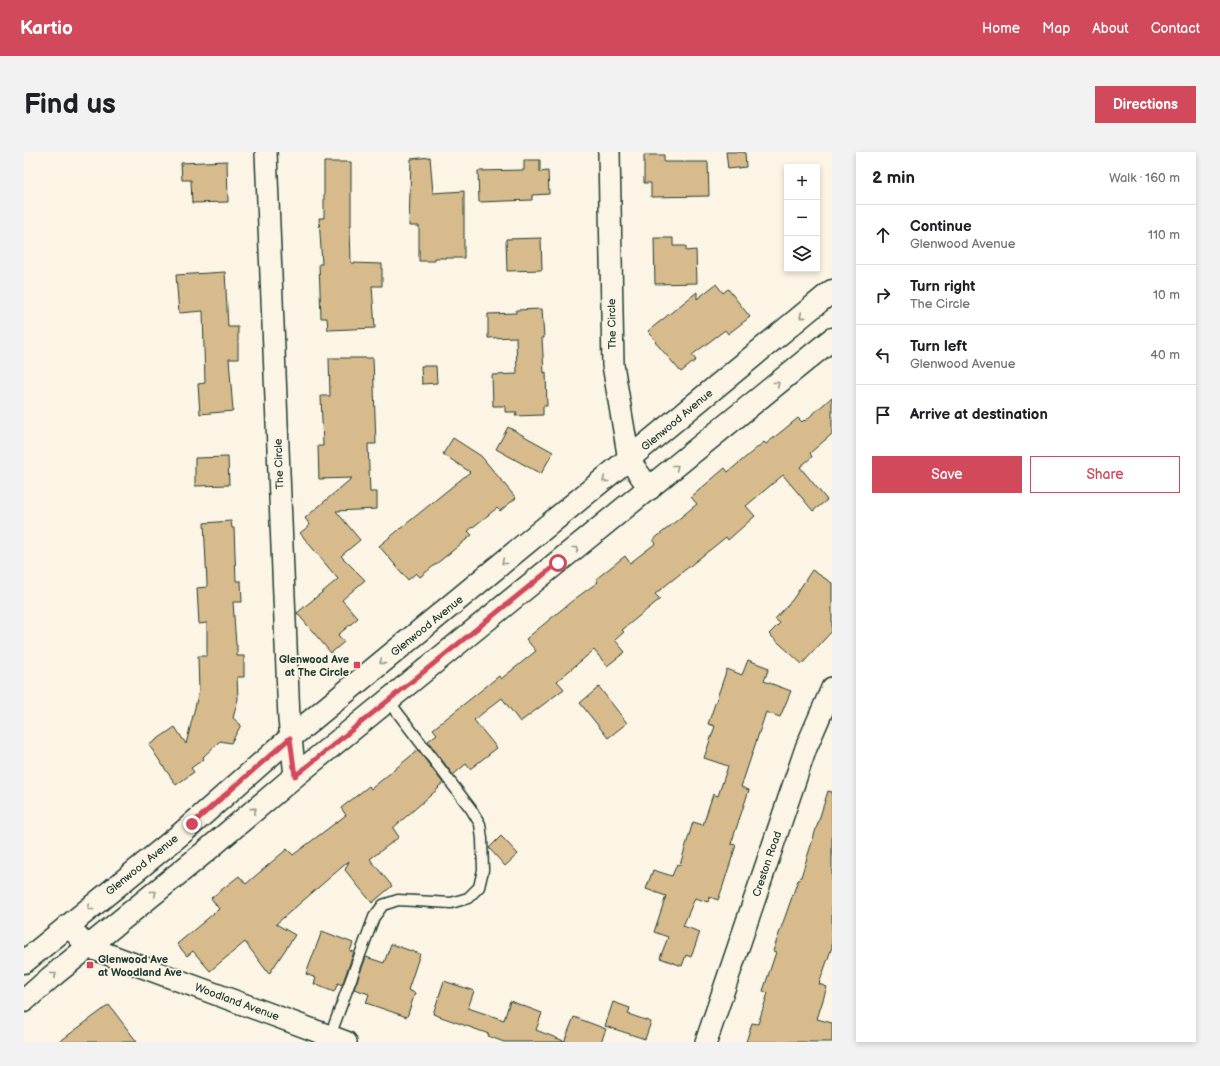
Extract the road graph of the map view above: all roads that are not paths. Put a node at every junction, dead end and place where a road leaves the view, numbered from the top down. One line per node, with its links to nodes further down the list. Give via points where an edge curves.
1 (266, 152): 9 (street, The Circle)
2 (610, 152): 5 (street, The Circle, via 613,365)
3 (832, 291): 5 (main road, Glenwood Avenue, one-way to 5)
4 (832, 339): 6 (main road, one-way to 4)
5 (629, 460): 6 (street, The Circle); 9 (main road, Glenwood Avenue, one-way to 9)
6 (650, 488): 8 (main road, one-way to 6)
7 (832, 688): 16 (street, Creston Road, via 806,748)
8 (388, 700): 10 (main road); 15 (lane, via 480,824 482,870 479,887 468,898 451,903 398,900 383,905 374,917)
9 (290, 738): 10 (street, The Circle); 11 (main road, Glenwood Avenue, one-way to 11, via 182,833)
10 (295, 776): 12 (main road, one-way to 10)
11 (68, 925): 12 (street, Woodland Avenue); 13 (main road, Glenwood Avenue)
12 (88, 947): 14 (main road, one-way to 12); 15 (street, Woodland Avenue)
13 (24, 962)
14 (24, 1001)
15 (338, 1039)
16 (706, 1042)

